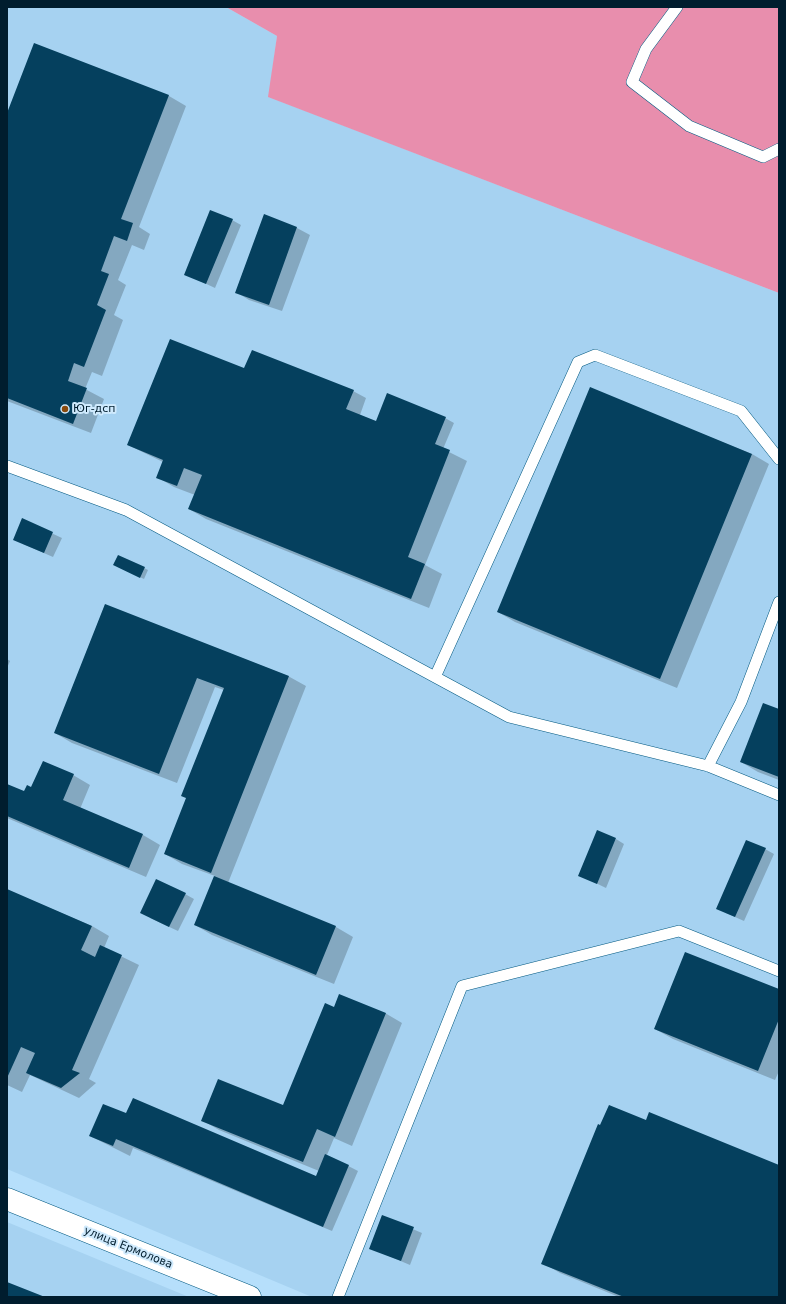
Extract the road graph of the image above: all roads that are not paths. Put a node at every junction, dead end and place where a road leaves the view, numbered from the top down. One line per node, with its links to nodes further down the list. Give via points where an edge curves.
1 (677, 7): 2 (lane, via 646,49 632,82 689,126 762,157)
2 (779, 149)
3 (779, 459): 6 (lane, via 741,411 595,355 578,362)
4 (7, 466): 6 (lane, via 126,510)
5 (779, 602): 7 (lane, via 741,702)
6 (435, 677): 7 (lane, via 509,717)
7 (708, 766): 8 (lane)
8 (779, 795)
9 (779, 971): 12 (lane, via 679,931 462,986)
10 (7, 1199): 11 (main road, улица Ермолова)
11 (250, 1297)
12 (338, 1297)

